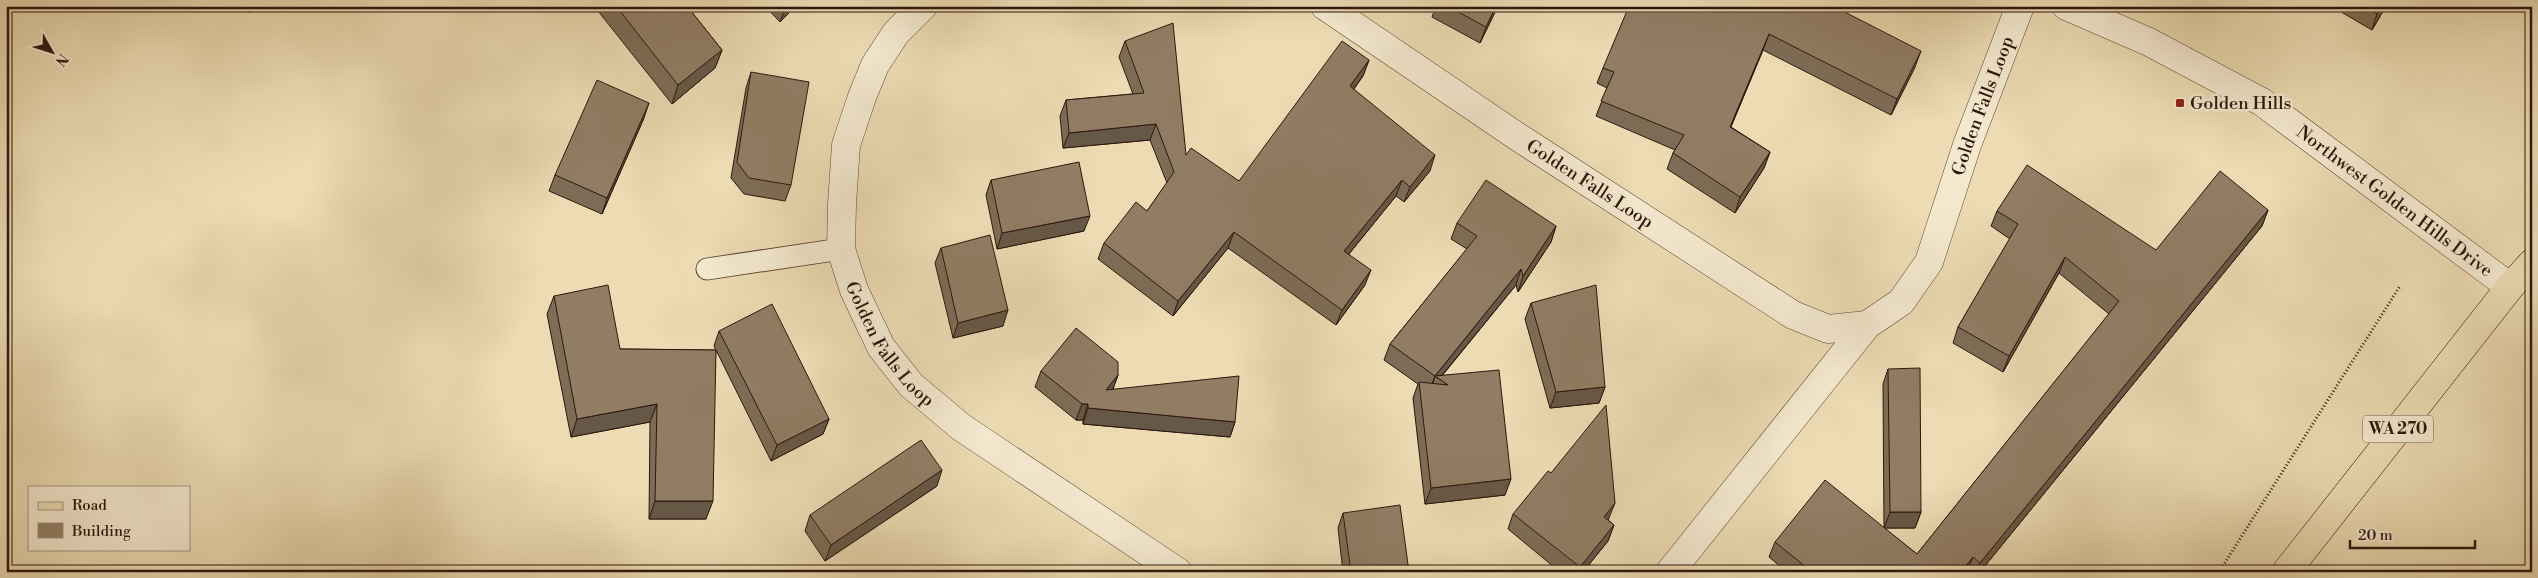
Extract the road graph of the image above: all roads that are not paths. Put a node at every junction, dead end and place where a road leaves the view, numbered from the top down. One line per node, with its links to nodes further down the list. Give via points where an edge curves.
1 (923, 6): 5 (street, Golden Falls Loop, via 896,33 875,65 862,97 846,145)
2 (1325, 6): 9 (street, Golden Falls Loop, via 1518,137 1793,315 1828,329)
3 (2020, 6): 9 (street, Golden Falls Loop, via 1967,145 1930,262 1901,302)
4 (2066, 6): 8 (street, Northwest Golden Hills Drive, via 2150,42 2262,102)
5 (841, 249): 7 (lane); 10 (street, Golden Falls Loop, via 854,290 881,346 911,385 961,427)
6 (2532, 263): 8 (main road, WA 270)
7 (707, 269)
8 (2510, 287): 12 (main road, WA 270)
9 (1867, 325): 11 (street, Golden Falls Loop)
10 (1178, 572)
11 (1670, 572)
12 (2286, 572)

